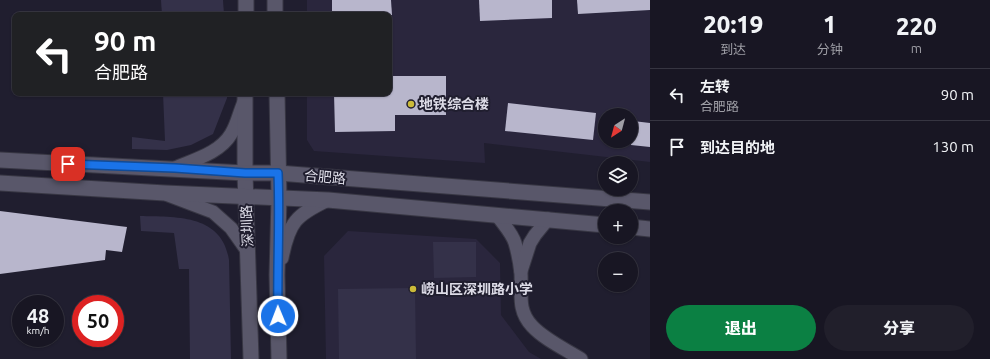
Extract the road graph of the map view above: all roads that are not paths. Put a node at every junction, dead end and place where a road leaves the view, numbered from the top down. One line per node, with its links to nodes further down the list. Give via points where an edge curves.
1 (246, 0): 3 (main road)
2 (275, 0): 4 (main road)
3 (246, 12)
4 (276, 12)
5 (245, 96): 8 (street, via 235,127 224,143); 9 (main road, 深圳路)
6 (277, 96): 10 (main road)
7 (0, 160): 8 (main road, 合肥路)
8 (175, 168): 9 (main road, 合肥路)
9 (245, 173): 10 (main road, 合肥路); 13 (main road, 深圳路)
10 (278, 173): 14 (main road); 16 (main road, 合肥路)
11 (0, 183): 12 (main road, 合肥路)
12 (165, 193): 13 (main road, 合肥路); 22 (street, via 213,212 231,228)
13 (246, 197): 14 (main road, 合肥路); 22 (main road, 深圳路)
14 (279, 198): 15 (main road, 合肥路); 24 (main road)
15 (328, 200): 17 (main road, 合肥路); 24 (street, via 302,214 294,222 287,234)
16 (650, 202)
17 (497, 215): 18 (main road, 合肥路); 23 (street, via 515,242)
18 (548, 219): 19 (main road, 合肥路); 23 (street, via 530,243)
19 (598, 223)
20 (638, 228): 21 (main road)
21 (650, 229)
22 (248, 252): 25 (main road, 深圳路)
23 (521, 273): 27 (street, via 521,304 532,325 540,333)
24 (277, 275): 26 (main road)
25 (251, 359)
26 (278, 359)
27 (581, 359)

